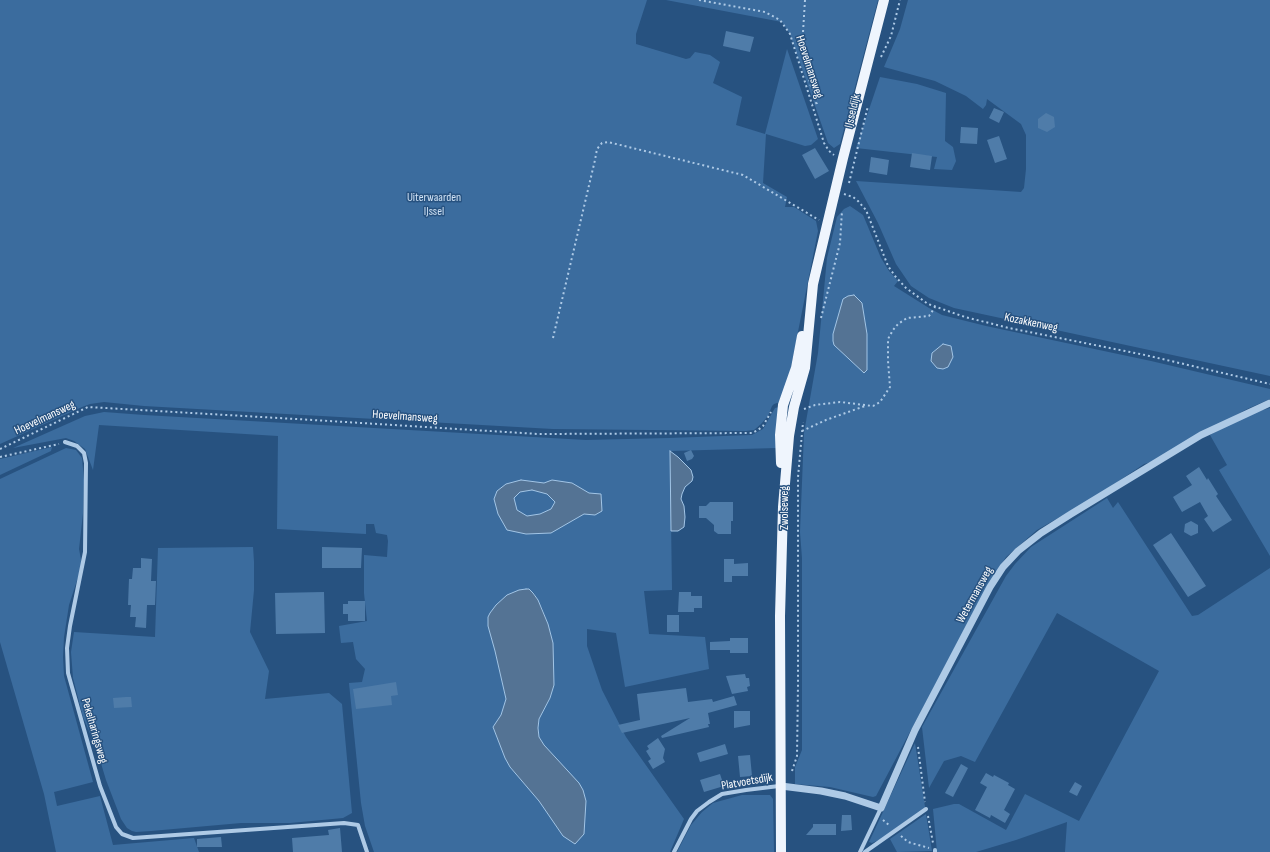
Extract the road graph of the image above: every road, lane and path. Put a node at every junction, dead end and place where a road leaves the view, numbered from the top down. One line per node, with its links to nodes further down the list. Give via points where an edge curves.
1 (699, 0): 7 (path, Hoevelmansweg, via 765,12 780,20 790,34)
2 (805, 0): 7 (path, via 804,32 810,84 816,94 817,103)
3 (884, 0): 8 (main road, IJsseldijk)
4 (900, 0): 5 (path, via 891,36)
5 (880, 59)
6 (870, 100): 9 (path, IJsseldijk)
7 (812, 104): 8 (path, Hoevelmansweg, via 824,143 834,155)
8 (843, 158): 9 (path, Hoevelmansweg); 13 (main road, IJsseldijk)
9 (854, 160): 10 (path, IJsseldijk)
10 (848, 188)
11 (845, 199): 15 (path, Kozakkenweg, via 846,194 858,201 866,210 888,266 895,276 916,296)
12 (842, 210): 16 (path, via 840,242)
13 (827, 224): 14 (main road, Zwolseweg); 17 (path, via 743,175 608,142 602,143 597,149)
14 (811, 298): 21 (main road, Zwolseweg, via 796,368); 23 (main road, Zwolseweg)
15 (935, 307): 18 (path, Kozakkenweg, via 1009,328); 22 (path, via 929,316 907,318 893,330 888,339 890,387 880,402)
16 (821, 319)
17 (553, 338)
18 (1270, 384)
19 (806, 402): 23 (path)
20 (1270, 403): 30 (street, Wetermansweg, via 1201,435 1053,526 1018,551 996,578)
21 (784, 405): 27 (path, Hoevelmansweg, via 776,405 763,426 752,433 546,434 88,407); 29 (main road, Zwolseweg, via 780,446)
22 (868, 405): 23 (path, via 840,402); 25 (path)
23 (799, 408): 29 (main road, Zwolseweg, via 788,443)
24 (803, 416): 25 (path, Zwolseweg)
25 (802, 431): 31 (path, Zwolseweg, via 798,477 797,756)
26 (65, 442): 28 (path); 36 (street, Pekelharingsweg, via 78,446 84,453 86,463 85,552 70,626 67,648 68,673 100,786 116,827 122,834 133,838 344,823 358,825)
27 (0, 449)
28 (0, 457)
29 (783, 507): 31 (main road, Zwolseweg, via 780,616)
30 (915, 730): 32 (path); 33 (street, Wetermansweg)
31 (786, 787): 33 (street, via 845,796); 37 (street, Platvoetsdijk, via 722,794 697,811); 38 (main road, Zwolseweg)
32 (926, 809): 34 (street); 35 (path)
33 (879, 812): 34 (path); 39 (street, Wetermansweg)
34 (895, 831): 35 (path, via 908,842); 40 (street)
35 (935, 851)
36 (367, 852)
37 (674, 852)
38 (781, 852)
39 (860, 852)
40 (865, 852)

